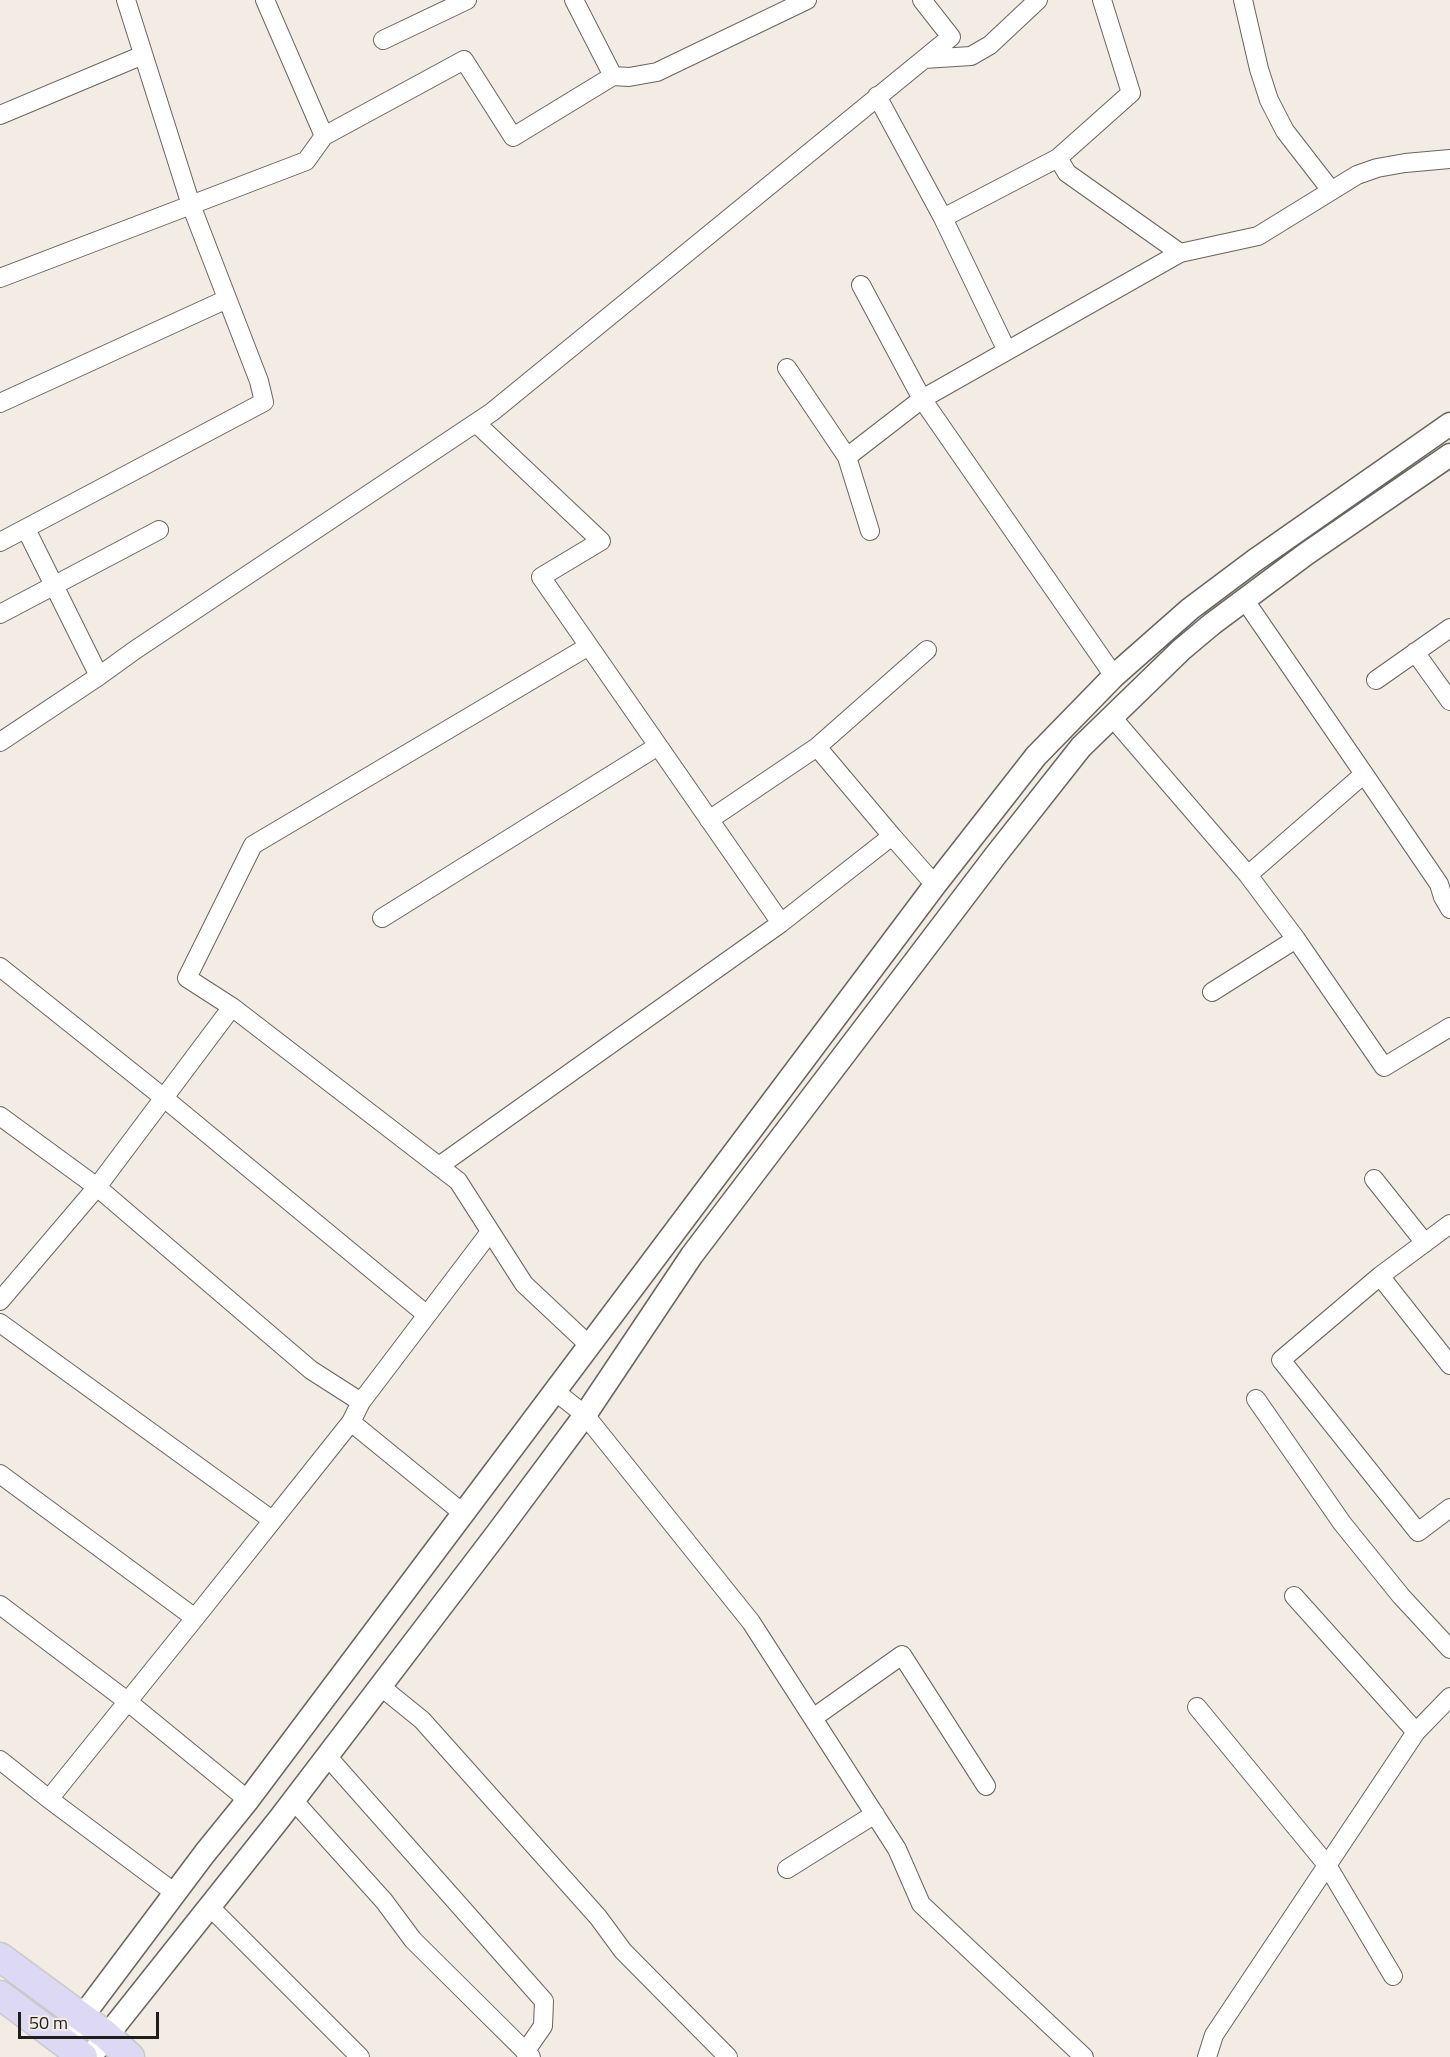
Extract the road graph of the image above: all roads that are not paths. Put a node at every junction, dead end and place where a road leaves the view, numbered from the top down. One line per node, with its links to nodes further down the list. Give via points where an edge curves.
1 (126, 0): 12 (street)
2 (265, 0): 17 (street)
3 (467, 0): 11 (street)
4 (574, 0): 14 (street)
5 (807, 0): 10 (street)
6 (922, 0): 13 (street, via 951,37)
7 (1038, 0): 13 (street, via 990,45 971,56)
8 (1102, 0): 18 (street, via 1131,93)
9 (1243, 0): 20 (street, via 1269,100 1285,131)
10 (786, 5): 14 (street, via 657,72)
11 (384, 40)
12 (143, 55): 16 (street); 21 (street)
13 (924, 59): 15 (street)
14 (613, 76): 17 (street, via 513,138 465,60)
15 (877, 96): 22 (street); 31 (street)
16 (0, 115)
17 (324, 136): 21 (street, via 306,161)
18 (1058, 158): 22 (street); 23 (street, via 1067,172)
19 (1450, 159): 20 (street, via 1377,168)
20 (1330, 189): 23 (street, via 1258,236)
21 (191, 205): 24 (street); 26 (street)
22 (943, 218): 27 (street)
23 (1180, 253): 27 (street)
24 (0, 278)
25 (861, 285): 29 (street)
26 (227, 298): 30 (street); 35 (street, via 264,402)
27 (1007, 351): 29 (street)
28 (787, 368): 34 (street)
29 (922, 399): 34 (street); 47 (street)
30 (0, 403)
31 (476, 423): 43 (street, via 601,541 541,577); 46 (street)
32 (1450, 424): 47 (street, via 1190,609)
33 (1450, 455): 40 (street)
34 (847, 457): 37 (street)
35 (26, 529): 38 (street); 39 (street)
36 (159, 530): 39 (street)
37 (870, 531)
38 (0, 542)
39 (54, 587): 41 (street); 46 (street)
40 (1244, 599): 50 (street, via 1180,650); 54 (street)
41 (0, 614)
42 (1450, 628): 45 (street)
43 (589, 646): 52 (street); 66 (street, via 253,845 187,978)
44 (927, 650): 53 (street)
45 (1415, 652): 48 (street); 49 (street)
46 (99, 676): 51 (street)
47 (1114, 676): 59 (street, via 1036,756)
48 (1376, 680)
49 (1450, 701)
50 (1111, 716): 57 (street); 85 (street, via 1002,847 692,1255)
51 (0, 742)
52 (658, 746): 55 (street); 61 (street)
53 (817, 747): 55 (street); 56 (street)
54 (1364, 774): 57 (street); 58 (street)
55 (709, 820): 62 (street)
56 (892, 836): 59 (street); 62 (street)
57 (1248, 875): 63 (street)
58 (1444, 882): 60 (street, via 1443,897)
59 (935, 885): 80 (street)
60 (1450, 909)
61 (382, 918)
62 (781, 923): 70 (street)
63 (1296, 939): 65 (street); 67 (street, via 1384,1067)
64 (0, 967): 68 (street)
65 (1212, 992)
66 (232, 1007): 68 (street); 70 (street)
67 (1450, 1027)
68 (164, 1098): 72 (street); 78 (street)
69 (0, 1116): 72 (street)
70 (439, 1166): 74 (street, via 458,1181)
71 (1374, 1179): 75 (street)
72 (96, 1187): 77 (street); 84 (street, via 311,1370)
73 (1450, 1224): 75 (street)
74 (490, 1232): 78 (street); 80 (street, via 524,1284)
75 (1425, 1243): 76 (street)
76 (1380, 1276): 81 (street); 88 (street, via 1281,1360 1418,1532)
77 (2, 1291)
78 (427, 1315): 84 (street)
79 (0, 1323): 90 (street)
80 (590, 1346): 82 (street)
81 (1450, 1365)
82 (556, 1392): 85 (street); 89 (street)
83 (1256, 1399): 94 (street, via 1341,1522)
84 (361, 1402): 86 (street)
85 (585, 1415): 95 (street); 99 (street, via 751,1622)
86 (351, 1422): 89 (street); 90 (street)
87 (0, 1474): 93 (street)
88 (1450, 1508)
89 (464, 1514): 105 (street)
90 (272, 1520): 93 (street)
91 (1294, 1596): 100 (street)
92 (0, 1605): 97 (street)
93 (195, 1618): 97 (street)
94 (1450, 1649)
95 (380, 1686): 101 (street); 120 (street, via 422,1720 598,1917 623,1951)
96 (1450, 1697): 100 (street)
97 (127, 1701): 104 (street); 105 (street)
98 (1197, 1707): 108 (street)
99 (813, 1718): 103 (street, via 902,1655); 107 (street)
100 (1416, 1732): 108 (street)
101 (327, 1756): 106 (street); 117 (street, via 544,2001 543,2026)
102 (0, 1760): 104 (street)
103 (986, 1786)
104 (49, 1799): 110 (street)
105 (248, 1800): 110 (street)
106 (294, 1801): 111 (street); 117 (street, via 384,1901 413,1940)
107 (875, 1814): 109 (street); 121 (street, via 897,1849 921,1904)
108 (1327, 1865): 113 (street); 122 (street, via 1214,2035)
109 (787, 1869)
110 (175, 1893): 115 (street)
111 (210, 1907): 116 (street); 119 (street)
112 (0, 1957): 115 (main road)
113 (1393, 1976)
114 (0, 1995): 116 (main road)
115 (82, 2018): 116 (main road)
116 (86, 2048): 118 (main road)
117 (528, 2054)
118 (130, 2057)
119 (360, 2057)
120 (728, 2057)
121 (1084, 2057)
122 (1207, 2057)

